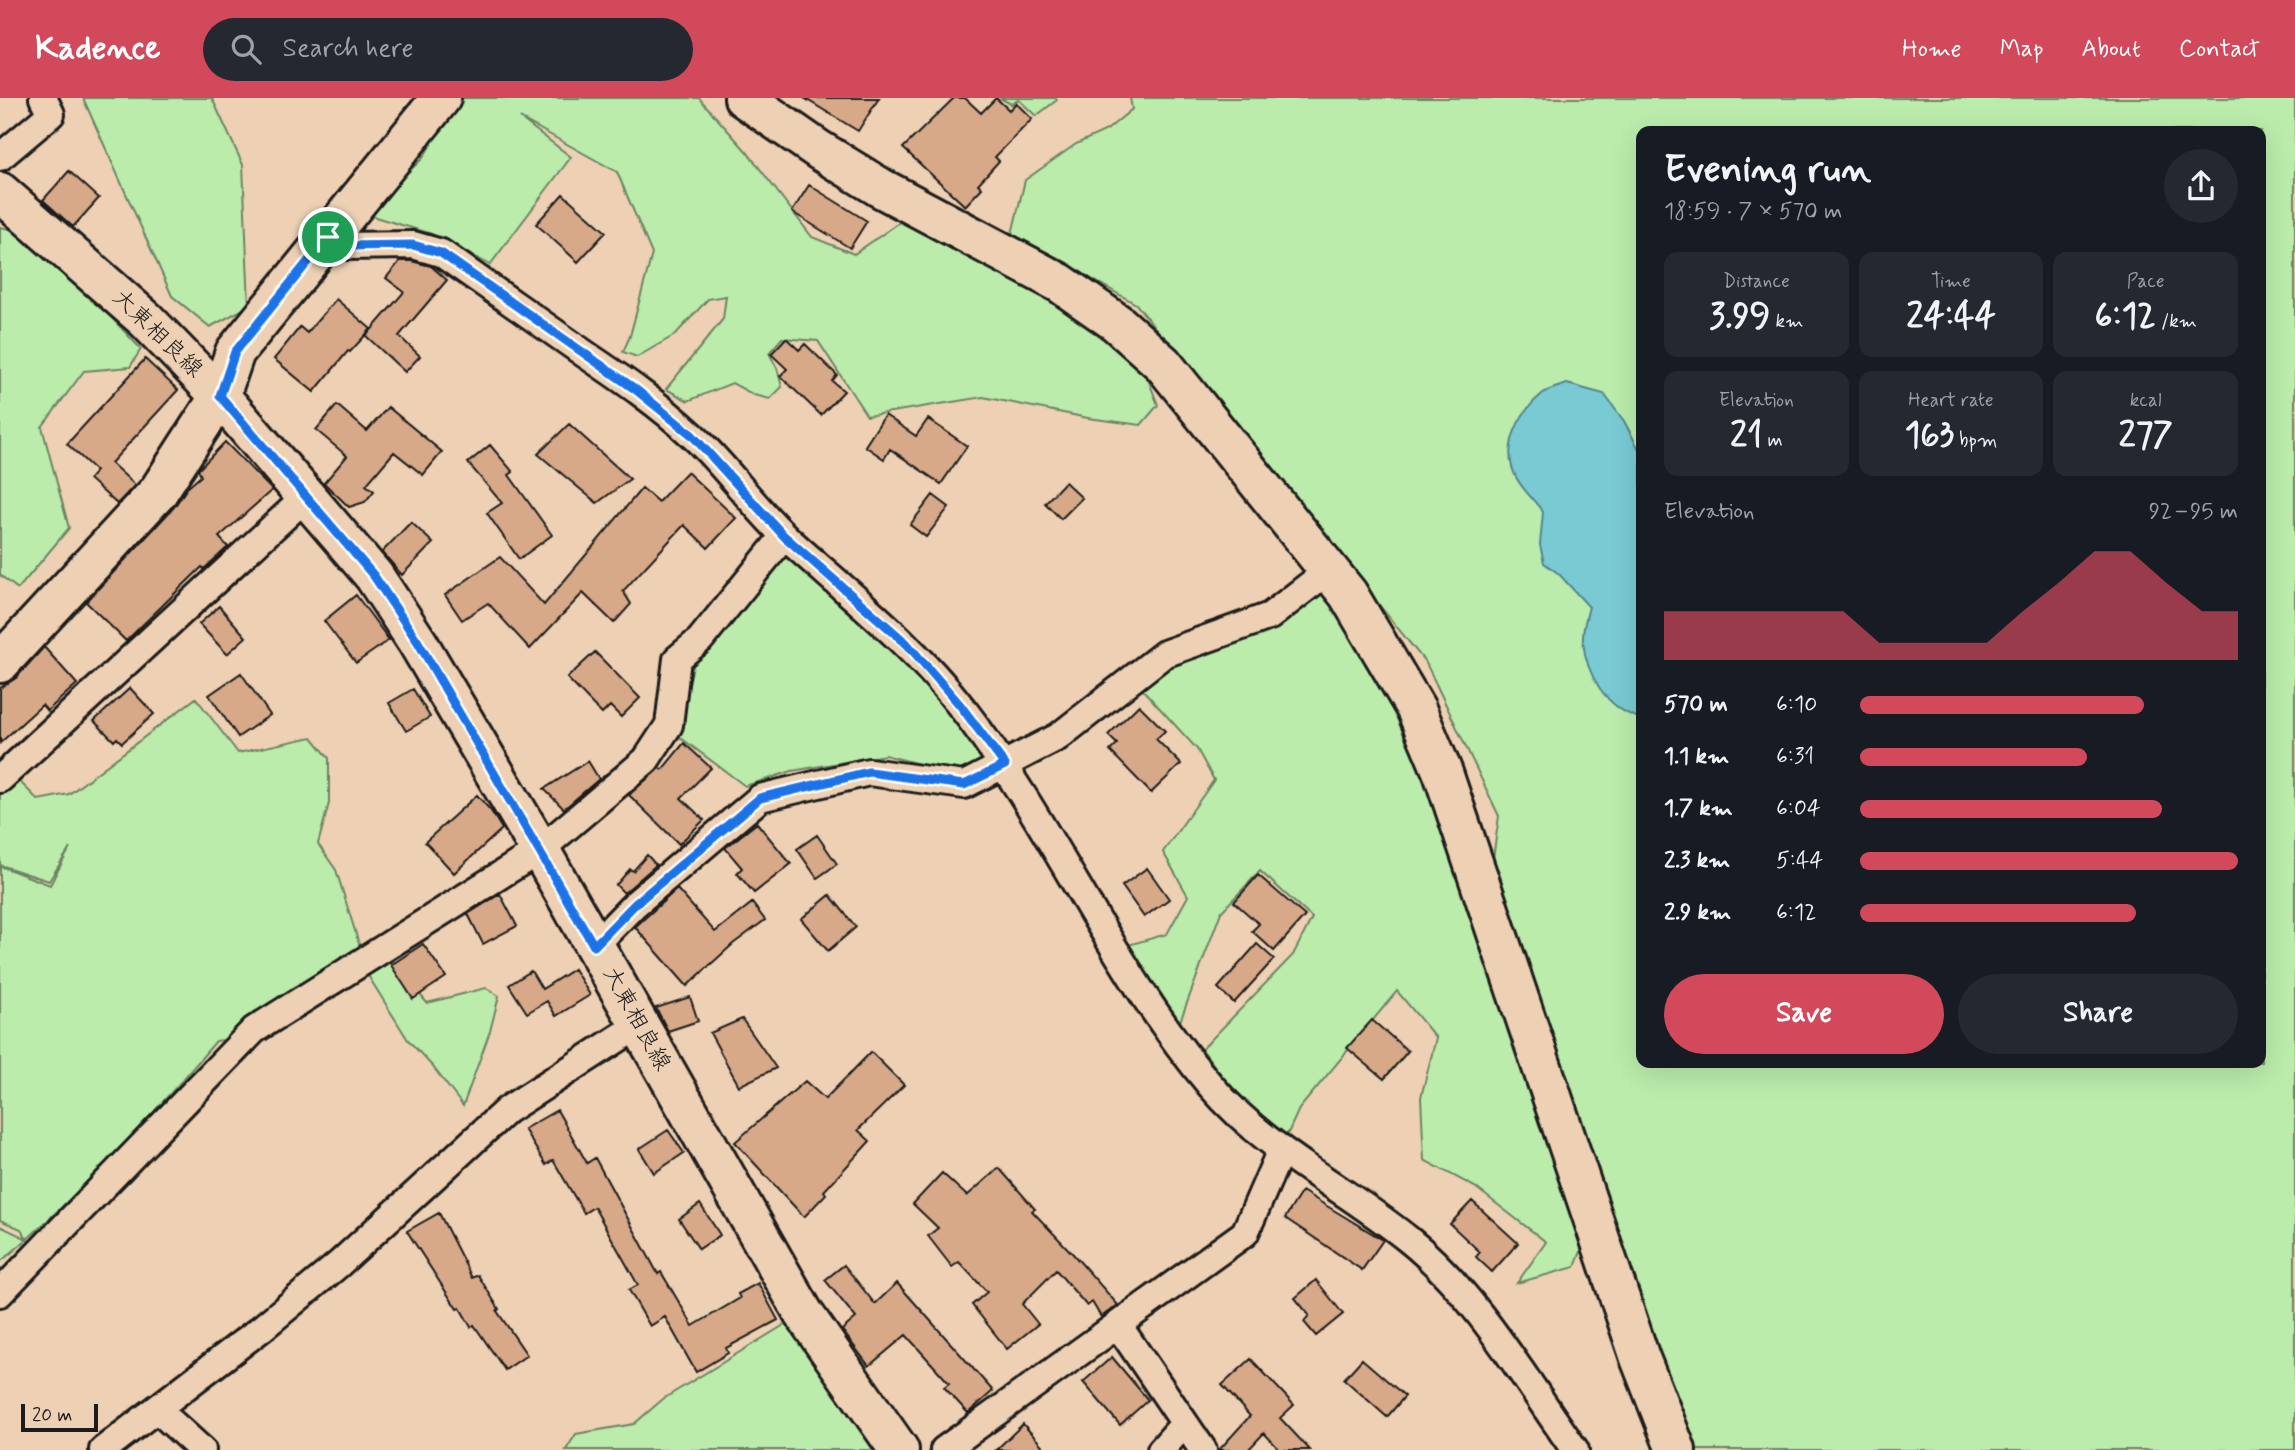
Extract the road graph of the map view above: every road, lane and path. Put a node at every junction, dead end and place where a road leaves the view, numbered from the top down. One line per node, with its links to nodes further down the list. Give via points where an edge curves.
1 (43, 98): 4 (street, via 51,114)
2 (441, 98): 6 (street)
3 (744, 98): 10 (street, via 881,188 1060,283 1117,323 1163,364)
4 (0, 157)
5 (0, 192): 7 (street, 大東相良線, via 146,320)
6 (328, 237): 7 (street, via 235,352); 9 (street, via 342,246 413,245 441,253 635,389 692,435)
7 (220, 396): 8 (street, 大東相良線); 11 (street, via 158,492)
8 (307, 496): 13 (street); 14 (street, 大東相良線, via 374,576 418,642)
9 (784, 536): 12 (street, via 907,644); 14 (street, via 700,640 677,659 669,725 646,760)
10 (1329, 570): 12 (street, via 1270,617 1164,654 1058,737); 29 (street, via 1416,709 1443,773)
11 (0, 663)
12 (1005, 765): 15 (street, via 964,785 869,772 760,798 635,904); 17 (street, via 1108,939 1170,1033 1212,1088)
13 (0, 779)
14 (540, 850): 15 (street, 大東相良線); 18 (street, via 254,1030)
15 (594, 946): 16 (street, 大東相良線)
16 (639, 1025): 20 (street, via 507,1110 339,1264); 24 (street, 大東相良線, via 804,1314)
17 (1281, 1150): 19 (street, via 1245,1233); 28 (street, via 1409,1240 1446,1274)
18 (0, 1293)
19 (1118, 1325): 21 (street); 25 (street)
20 (158, 1410): 22 (street); 23 (street)
21 (1184, 1424): 26 (street); 27 (street)
22 (103, 1450)
23 (202, 1450)
24 (899, 1450)
25 (944, 1450)
26 (1161, 1450)
27 (1203, 1450)
28 (1575, 1450)
29 (1675, 1450)

